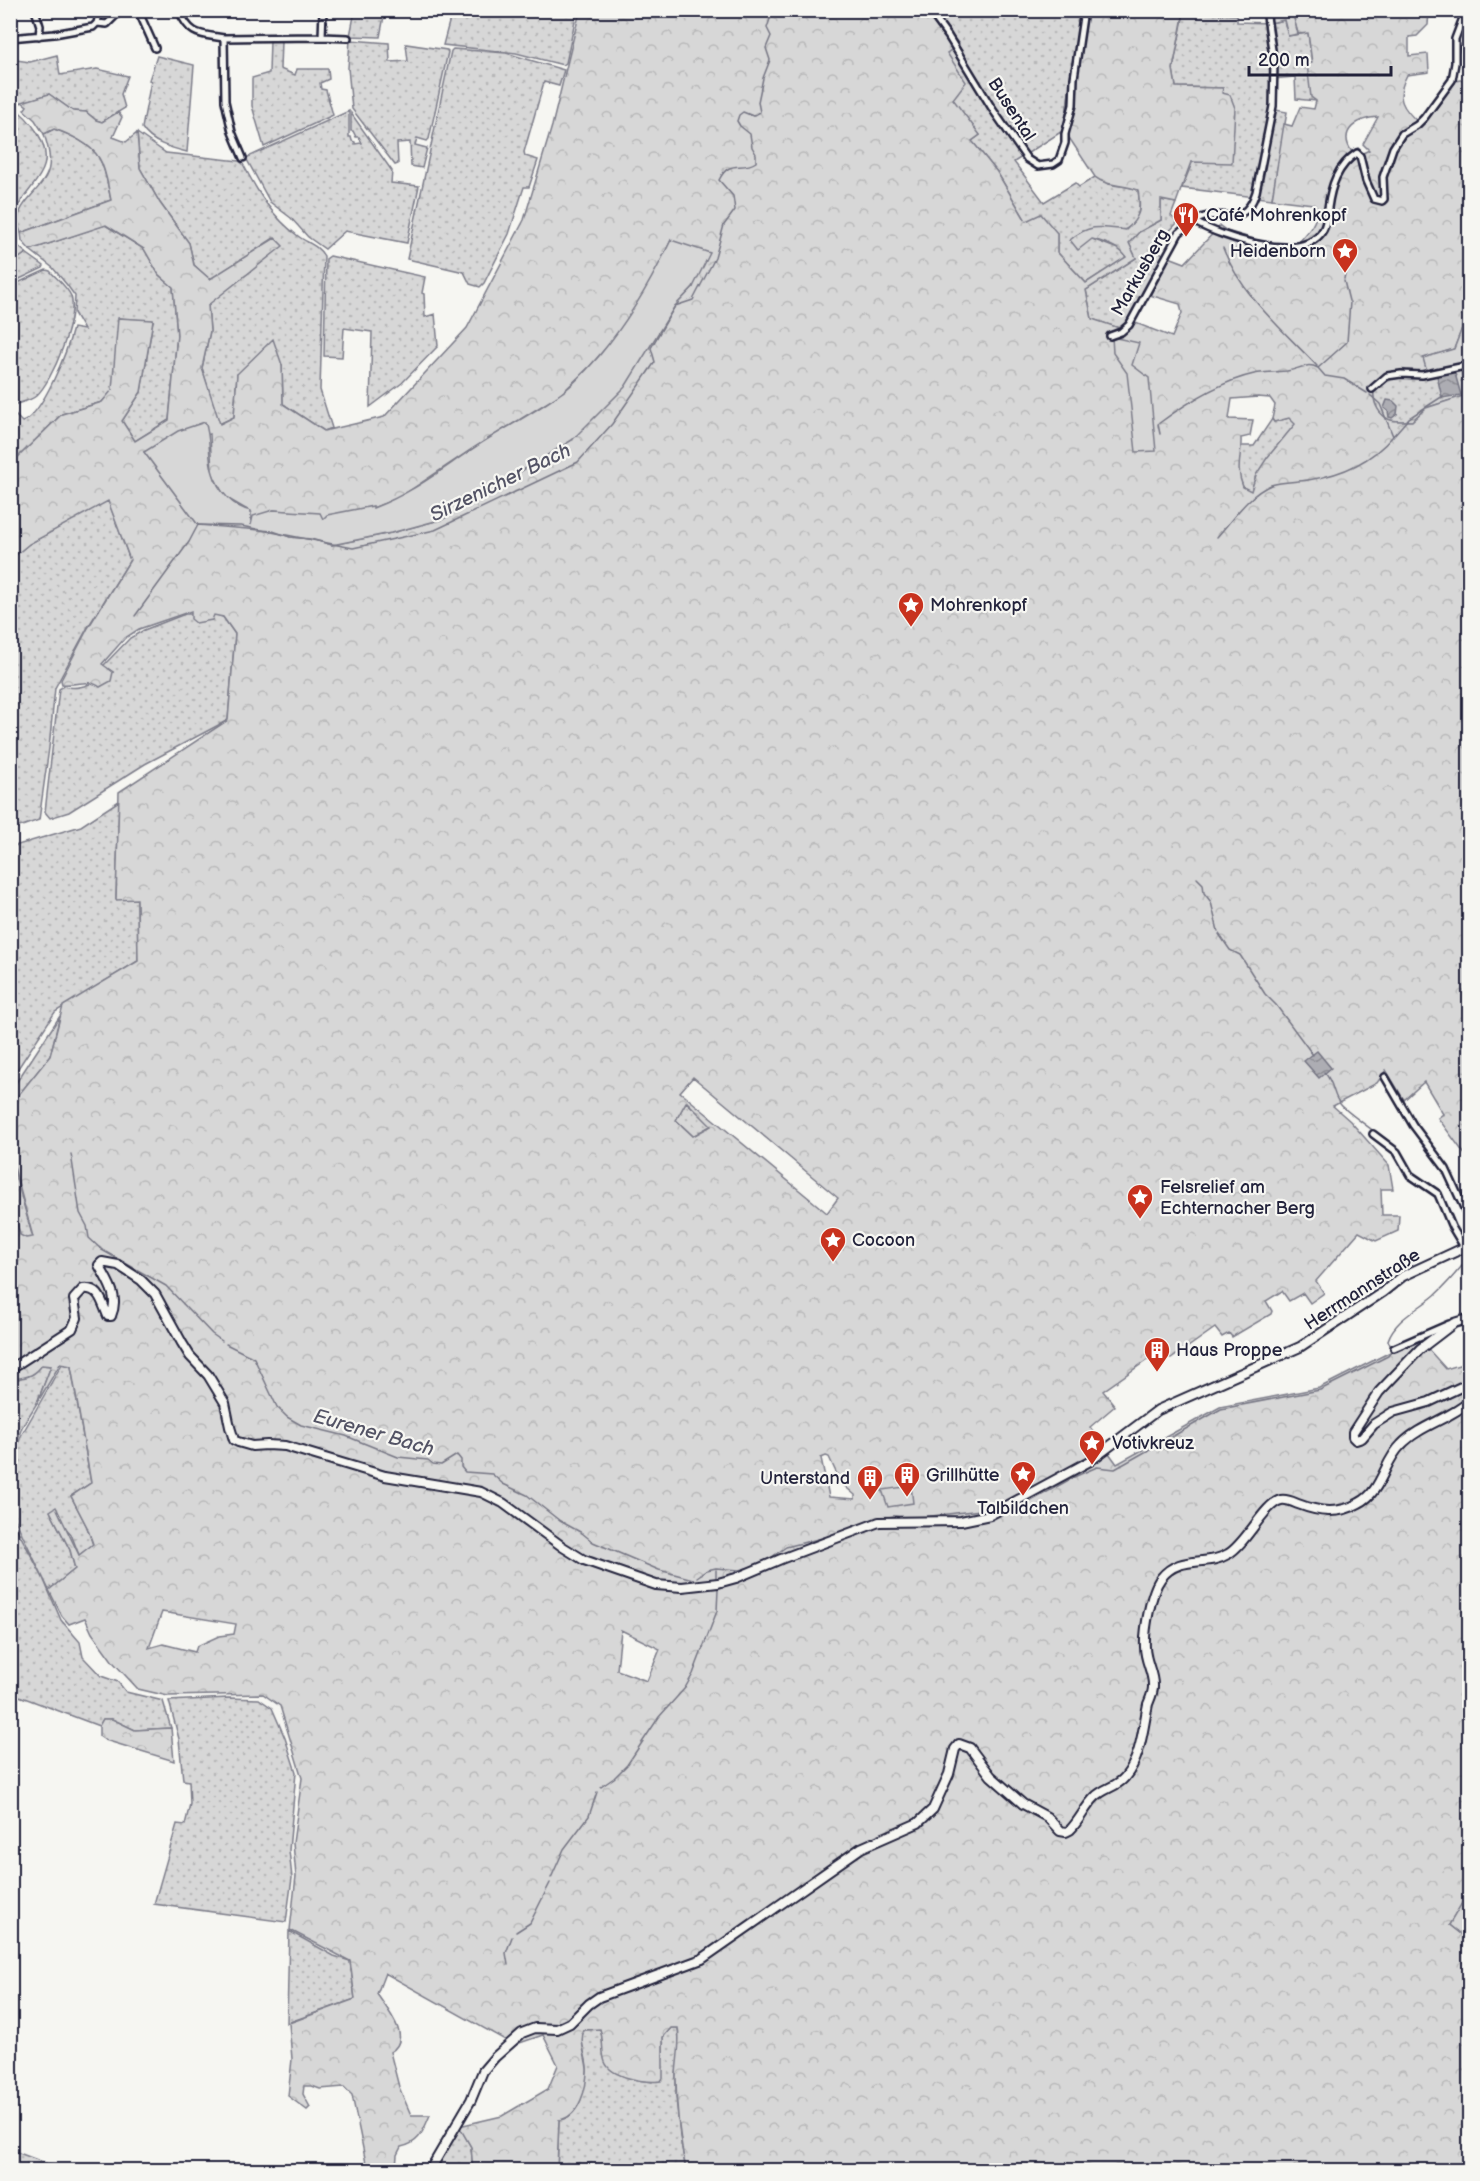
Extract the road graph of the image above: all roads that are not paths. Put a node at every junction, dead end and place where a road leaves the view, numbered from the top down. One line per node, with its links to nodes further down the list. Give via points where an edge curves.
1 (35, 10): 11 (street)
2 (100, 10): 10 (street)
3 (179, 10): 13 (street, via 194,33)
4 (323, 10): 14 (street)
5 (929, 10): 6 (street, Busental, via 1027,159 1038,165 1059,160 1065,143)
6 (1084, 10)
7 (1266, 10): 18 (street, Markusberg, via 1274,63 1273,106 1252,204 1235,216 1204,217)
8 (1466, 10): 18 (street, Markusberg, via 1455,39 1452,80 1418,125 1402,134 1393,148 1383,177 1384,200 1374,199 1357,153 1335,176 1327,221 1312,241 1277,248)
9 (138, 11): 10 (street, via 118,13 107,24); 16 (street)
10 (97, 23): 11 (street, via 93,27)
11 (39, 36): 12 (street)
12 (10, 38)
13 (224, 38): 14 (street); 17 (street, via 225,101)
14 (322, 38): 15 (street)
15 (348, 38)
16 (155, 48)
17 (243, 158)
18 (1195, 222): 19 (street, Markusberg, via 1179,233 1129,325)
19 (1110, 336)
20 (1470, 365): 21 (street, via 1422,375 1395,374)
21 (1372, 389)
22 (1385, 1077): 24 (street, via 1424,1142 1446,1169)
23 (1374, 1134): 25 (street, via 1397,1152 1410,1175 1438,1194 1452,1227)
24 (1470, 1221)
25 (1467, 1246): 29 (street, Herrmannstraße, via 1403,1276 1300,1347 1158,1410 1090,1461 990,1515 961,1521 879,1522 736,1578 702,1586 656,1585 585,1560 481,1492 385,1476 285,1446 252,1446 234,1440 225,1403 208,1375 190,1356 155,1294 134,1275 109,1262 99,1265 111,1286 113,1313 108,1316 99,1295 82,1289 74,1299 77,1318 72,1329)
26 (1470, 1318): 27 (street)
27 (1454, 1323): 28 (street); 30 (street, via 1420,1349 1379,1392 1353,1431 1353,1439 1362,1438 1374,1424 1393,1412)
28 (1394, 1348)
29 (10, 1369)
30 (1470, 1385)
31 (1470, 1401): 32 (street, via 1401,1444 1380,1481 1359,1504 1323,1512 1279,1500 1270,1505 1230,1554 1184,1563 1162,1576 1150,1602 1144,1647 1153,1689 1141,1741 1125,1778 1094,1798 1070,1830 1060,1831 1047,1817 1023,1804 991,1776 970,1748 959,1744 933,1809 918,1823 861,1848 702,1959 600,1997 557,2029 535,2028 512,2041 483,2071 471,2100)
32 (430, 2170)

